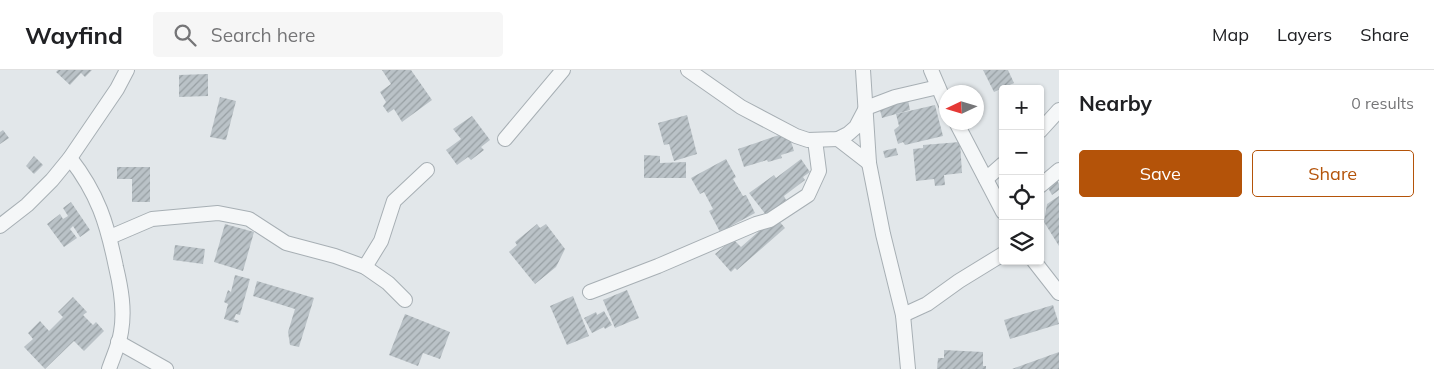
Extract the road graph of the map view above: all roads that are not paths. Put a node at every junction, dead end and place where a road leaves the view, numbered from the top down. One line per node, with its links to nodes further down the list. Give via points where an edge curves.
1 (127, 70): 14 (street)
2 (563, 70): 11 (street)
3 (688, 70): 13 (street, via 741,107 796,136)
4 (863, 70): 7 (street)
5 (931, 70): 6 (street)
6 (938, 87): 7 (street)
7 (866, 108): 12 (street, via 856,127); 15 (street)
8 (1059, 110): 10 (street)
9 (960, 130): 19 (street)
10 (1041, 130)
11 (505, 139)
12 (838, 139): 13 (street); 15 (street)
13 (815, 140): 27 (street, via 819,171 808,195 770,220)
14 (70, 158): 22 (street, via 46,186); 23 (street, via 93,192)
15 (869, 162): 30 (street)
16 (999, 168): 19 (street)
17 (427, 170): 26 (street, via 394,201 380,241)
18 (1059, 170): 20 (street)
19 (986, 179): 21 (street)
20 (1044, 183)
21 (999, 204)
22 (0, 226)
23 (110, 237): 26 (street, via 152,219 218,213 249,219 286,243); 31 (street, via 123,308)
24 (999, 256): 30 (street, via 958,280 927,304)
25 (1037, 265): 28 (street)
26 (366, 267): 29 (street)
27 (590, 292)
28 (1059, 293)
29 (404, 300)
30 (903, 314): 34 (street)
31 (118, 342): 32 (street); 33 (street)
32 (109, 369)
33 (166, 369)
34 (908, 369)

